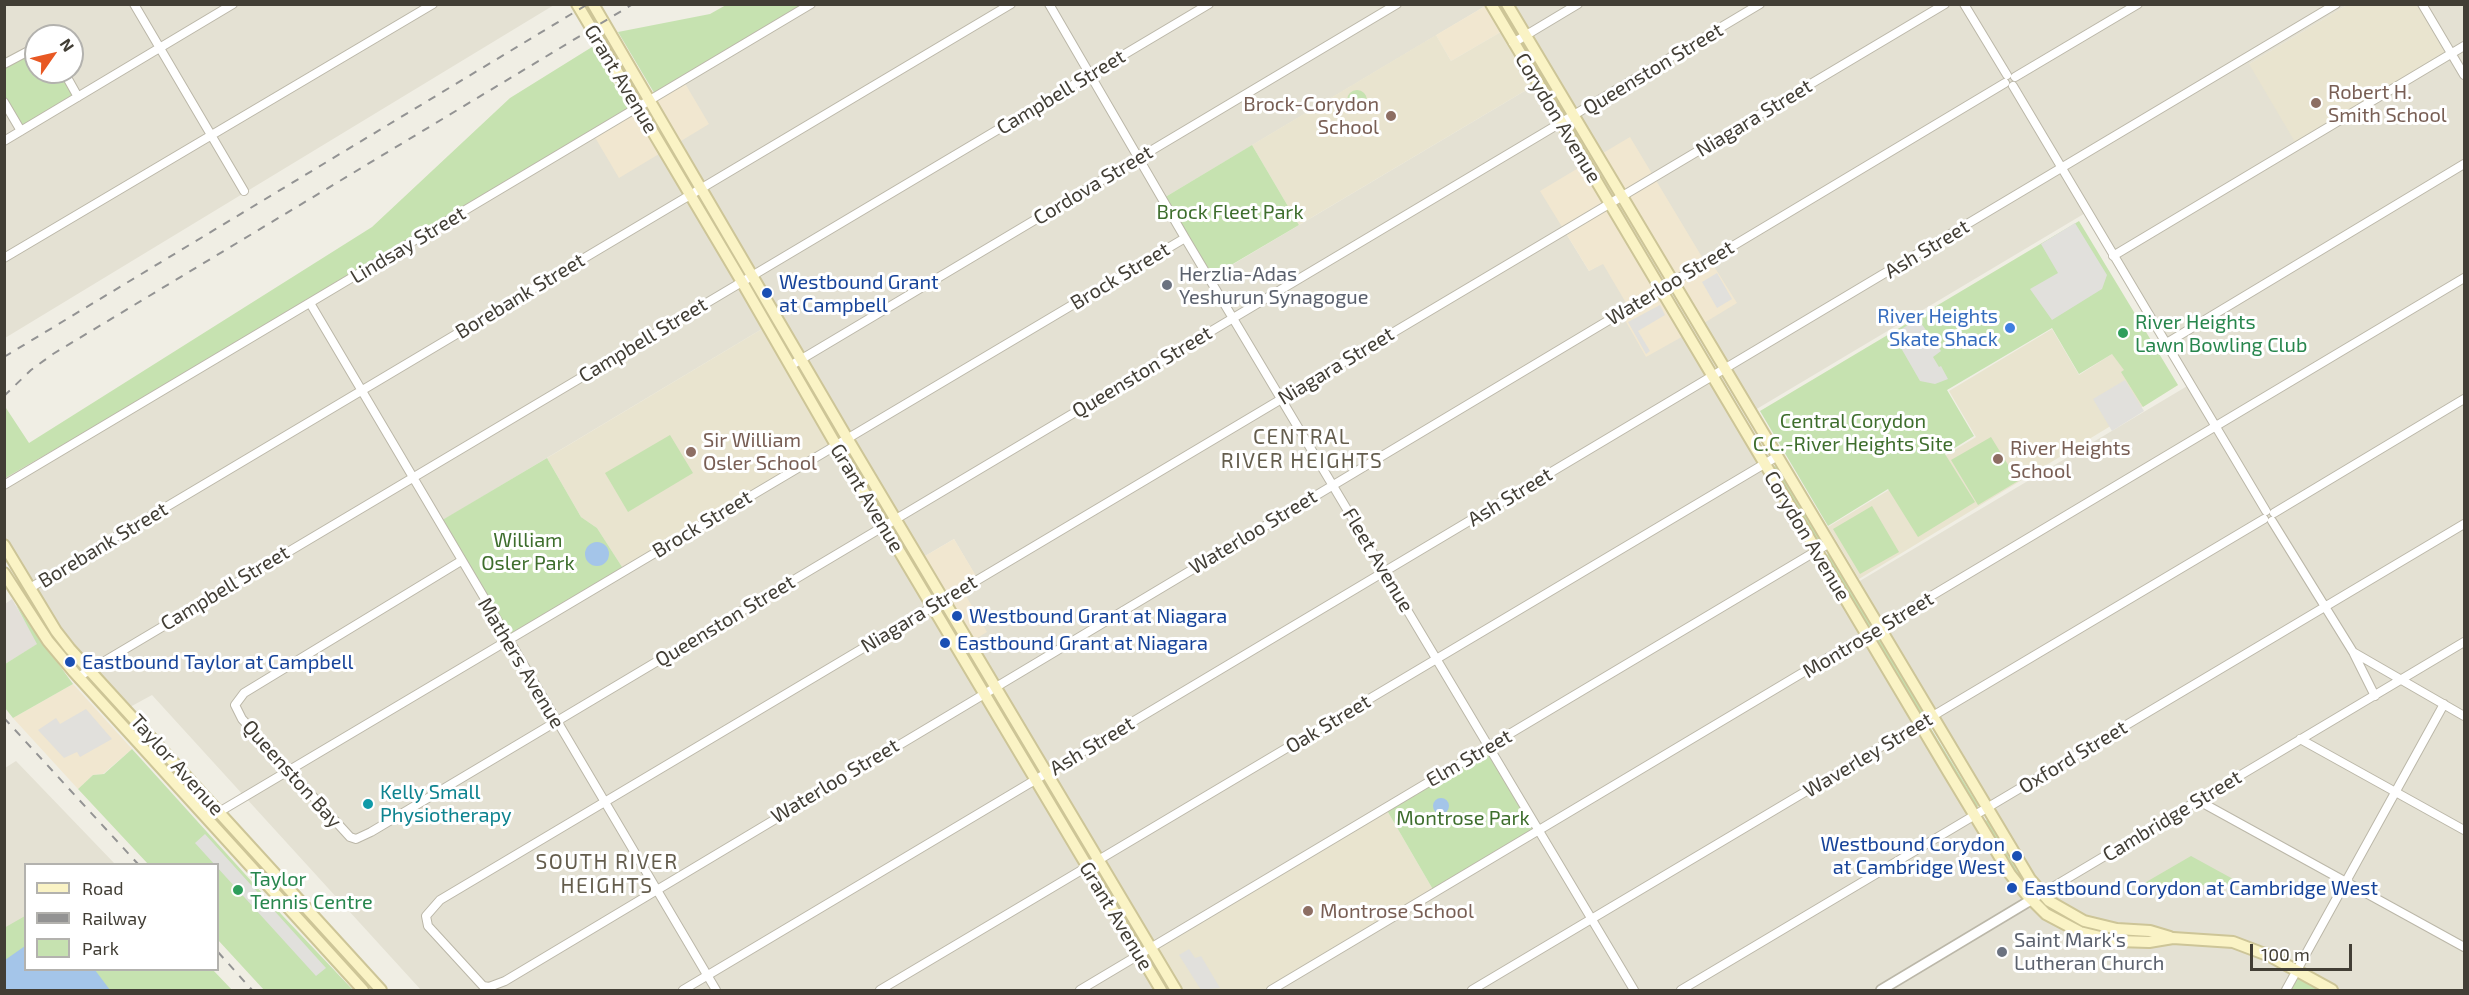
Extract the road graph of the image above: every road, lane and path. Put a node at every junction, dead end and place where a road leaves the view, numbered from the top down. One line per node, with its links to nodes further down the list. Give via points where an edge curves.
1 (134, 4): 23 (street)
2 (233, 4): 23 (street)
3 (433, 4): 38 (street)
4 (577, 4): 34 (main road, Grant Avenue)
5 (593, 4): 32 (main road, Grant Avenue)
6 (811, 4): 32 (street, Lindsay Street)
7 (1011, 4): 43 (street, Borebank Street)
8 (1049, 4): 27 (street, Fleet Avenue)
9 (1209, 4): 27 (street, Campbell Street)
10 (1397, 4): 40 (street, Cordova Street)
11 (1491, 4): 21 (main road, Corydon Avenue)
12 (1507, 4): 20 (main road, Corydon Avenue)
13 (1578, 4): 20 (street)
14 (1760, 4): 35 (street, Queenston Street)
15 (1945, 4): 46 (street, Niagara Street)
16 (1964, 4): 29 (street)
17 (2138, 4): 29 (street, Waterloo Street)
18 (2336, 4): 42 (street, Ash Street)
19 (2422, 4): 25 (street)
20 (1526, 35): 21 (street); 35 (main road, Corydon Avenue)
21 (1513, 43): 36 (main road, Corydon Avenue)
22 (2464, 46): 25 (street)
23 (159, 48): 31 (street); 38 (street)
24 (24, 53): 26 (street)
25 (2452, 54): 28 (street); 49 (street)
26 (4, 64)
27 (1091, 74): 40 (street, Fleet Avenue); 51 (street, Campbell Street)
28 (2464, 75)
29 (2010, 80): 42 (street); 54 (street, Waterloo Street)
30 (71, 84): 31 (street)
31 (78, 97): 37 (street)
32 (650, 100): 34 (street, Lindsay Street); 43 (main road, Grant Avenue)
33 (4, 102): 37 (street)
34 (638, 108): 45 (main road, Grant Avenue); 56 (street, Lindsay Street)
35 (1574, 116): 36 (street, Queenston Street); 46 (main road, Corydon Avenue)
36 (1561, 123): 47 (main road, Corydon Avenue); 57 (street, Queenston Street)
37 (21, 131): 39 (street)
38 (211, 135): 44 (street); 50 (street)
39 (4, 141)
40 (1138, 158): 48 (street, Fleet Avenue); 59 (street, Cordova Street)
41 (2464, 164): 58 (street)
42 (2061, 169): 49 (street); 61 (street, Ash Street)
43 (702, 188): 45 (street, Borebank Street); 51 (main road, Grant Avenue)
44 (244, 191)
45 (690, 195): 53 (main road, Grant Avenue); 63 (street, Borebank Street)
46 (1621, 196): 47 (street, Niagara Street); 54 (main road, Corydon Avenue)
47 (1609, 204): 55 (main road, Corydon Avenue); 64 (street, Niagara Street)
48 (1185, 238): 57 (street, Fleet Avenue); 67 (street, Brock Street)
49 (2113, 256): 58 (street)
50 (4, 258)
51 (753, 275): 53 (street, Campbell Street); 59 (main road, Grant Avenue)
52 (2464, 278): 66 (street, Montrose Street)
53 (742, 282): 60 (main road, Grant Avenue); 71 (street, Campbell Street)
54 (1672, 282): 55 (street, Waterloo Street); 61 (main road, Corydon Avenue)
55 (1660, 290): 62 (main road, Corydon Avenue); 72 (street, Waterloo Street)
56 (310, 303): 63 (street, Mathers Avenue); 73 (street, Lindsay Street)
57 (1233, 318): 64 (street, Fleet Avenue); 75 (street, Queenston Street)
58 (2165, 344): 66 (street)
59 (802, 359): 60 (street, Cordova Street); 67 (main road, Grant Avenue)
60 (790, 366): 68 (main road, Grant Avenue)
61 (1724, 369): 62 (street, Ash Street); 69 (main road, Corydon Avenue)
62 (1712, 376): 70 (main road, Corydon Avenue); 82 (street, Ash Street)
63 (363, 390): 71 (street, Mathers Avenue); 84 (street, Borebank Street)
64 (1282, 399): 72 (street, Fleet Avenue); 85 (street, Niagara Street)
65 (2464, 399): 74 (street, Waverley Street)
66 (2215, 427): 74 (street); 88 (street, Montrose Street)
67 (847, 438): 68 (street, Brock Street); 75 (main road, Grant Avenue)
68 (836, 445): 77 (main road, Grant Avenue); 90 (street, Brock Street)
69 (1776, 457): 70 (street, Oak Street); 78 (main road, Corydon Avenue)
70 (1764, 464): 80 (main road, Corydon Avenue); 93 (street, Oak Street)
71 (414, 477): 81 (street, Mathers Avenue); 94 (street, Campbell Street)
72 (1333, 484): 82 (street, Fleet Avenue); 98 (street, Waterloo Street)
73 (4, 485)
74 (2269, 516): 87 (street); 104 (street, Waverley Street)
75 (896, 519): 77 (street, Queenston Street); 85 (main road, Grant Avenue)
76 (2464, 524): 87 (street, Oxford Street)
77 (884, 526): 86 (main road, Grant Avenue); 105 (street, Queenston Street)
78 (1828, 543): 80 (street, Elm Street); 88 (main road, Corydon Avenue)
79 (4, 545): 84 (main road, Taylor Avenue)
80 (1816, 551): 89 (main road, Corydon Avenue); 108 (street, Elm Street)
81 (461, 561): 90 (street, Mathers Avenue); 109 (street, Queenston Bay, via 238,698 236,711)
82 (1385, 572): 93 (street, Fleet Avenue); 110 (street, Ash Street)
83 (4, 573): 96 (main road, Taylor Avenue, via 48,641)
84 (30, 588): 94 (main road, Taylor Avenue, via 56,631)
85 (944, 600): 86 (street, Niagara Street); 98 (main road, Grant Avenue)
86 (931, 607): 100 (main road, Grant Avenue); 113 (street, Niagara Street)
87 (2324, 608): 92 (street); 115 (street, Oxford Street)
88 (1879, 628): 89 (street, Montrose Street); 104 (main road, Corydon Avenue)
89 (1867, 635): 106 (main road, Corydon Avenue); 119 (street, Montrose Street)
90 (507, 640): 105 (street, Mathers Avenue); 109 (street, Brock Street)
91 (2464, 642): 95 (street, Cambridge Street)
92 (2353, 652): 97 (street); 101 (street)
93 (1437, 659): 108 (street, Fleet Avenue); 120 (street, Oak Street)
94 (89, 669): 96 (street, Campbell Street); 116 (main road, Taylor Avenue)
95 (2416, 671): 97 (street, Cambridge Street); 99 (street)
96 (78, 677): 131 (main road, Taylor Avenue)
97 (2400, 681): 99 (street); 101 (street, Cambridge Street)
98 (995, 686): 100 (street, Waterloo Street); 110 (main road, Grant Avenue)
99 (2416, 689): 102 (street)
100 (983, 693): 111 (main road, Grant Avenue); 123 (street, Waterloo Street)
101 (2375, 696): 107 (street, Cambridge Street)
102 (2444, 704): 103 (street); 112 (street)
103 (2464, 716)
104 (1932, 717): 106 (street, Waverley Street); 115 (main road, Corydon Avenue)
105 (555, 721): 109 (street, Queenston Bay, via 356,839 344,834); 113 (street, Mathers Avenue)
106 (1920, 724): 117 (main road, Corydon Avenue); 126 (street, Waverley Street)
107 (2300, 739): 112 (street); 114 (street, Cambridge Street)
108 (1489, 746): 119 (street, Fleet Avenue); 129 (street, Elm Street)
109 (288, 770): 116 (street, Brock Street)
110 (1047, 773): 111 (street, Ash Street); 120 (main road, Grant Avenue)
111 (1036, 780): 121 (main road, Grant Avenue); 134 (street, Ash Street)
112 (2395, 792): 118 (street); 122 (street)
113 (604, 801): 123 (street, Mathers Avenue); 123 (street, Niagara Street, via 440,900 426,915 428,926 475,979 489,987)
114 (2199, 801): 122 (street); 124 (street, Cambridge Street)
115 (1987, 809): 117 (street, Oxford Street); 124 (main road, Corydon Avenue)
116 (219, 812): 133 (main road, Taylor Avenue)
117 (1975, 816): 125 (main road, Corydon Avenue, via 2010,874); 146 (street, Oxford Street)
118 (2464, 830)
119 (1539, 831): 126 (street, Fleet Avenue); 143 (street, Montrose Street)
120 (1100, 860): 121 (street, Oak Street); 129 (main road, Grant Avenue)
121 (1087, 868): 130 (main road, Grant Avenue); 139 (street, Oak Street)
122 (2346, 881): 128 (street); 132 (street)
123 (656, 889): 134 (street, Mathers Avenue)
124 (2042, 894): 125 (street, Cambridge Street); 127 (main road, Corydon Avenue, via 2084,921 2150,931)
125 (2031, 900): 127 (main road, Corydon Avenue, via 2046,914 2080,932 2117,941); 147 (street, Cambridge Street)
126 (1592, 920): 144 (street, Waverley Street); 145 (street, Fleet Avenue)
127 (2173, 939): 132 (main road, Corydon Avenue, via 2233,942)
128 (2464, 947)
129 (1150, 948): 130 (street, Elm Street); 142 (main road, Grant Avenue)
130 (1140, 955): 140 (street, Elm Street); 141 (main road, Grant Avenue)
131 (343, 969): 133 (street); 135 (main road, Taylor Avenue)
132 (2297, 971): 148 (street); 149 (main road, Corydon Avenue)
133 (366, 974): 136 (main road, Taylor Avenue)
134 (707, 976): 137 (street, Ash Street); 138 (street, Mathers Avenue)
135 (363, 990)
136 (381, 990)
137 (683, 990)
138 (716, 990)
139 (880, 990)
140 (1080, 990)
141 (1161, 990)
142 (1176, 990)
143 (1271, 990)
144 (1472, 990)
145 (1634, 990)
146 (1681, 990)
147 (1881, 990)
148 (2286, 990)
149 (2332, 990)

